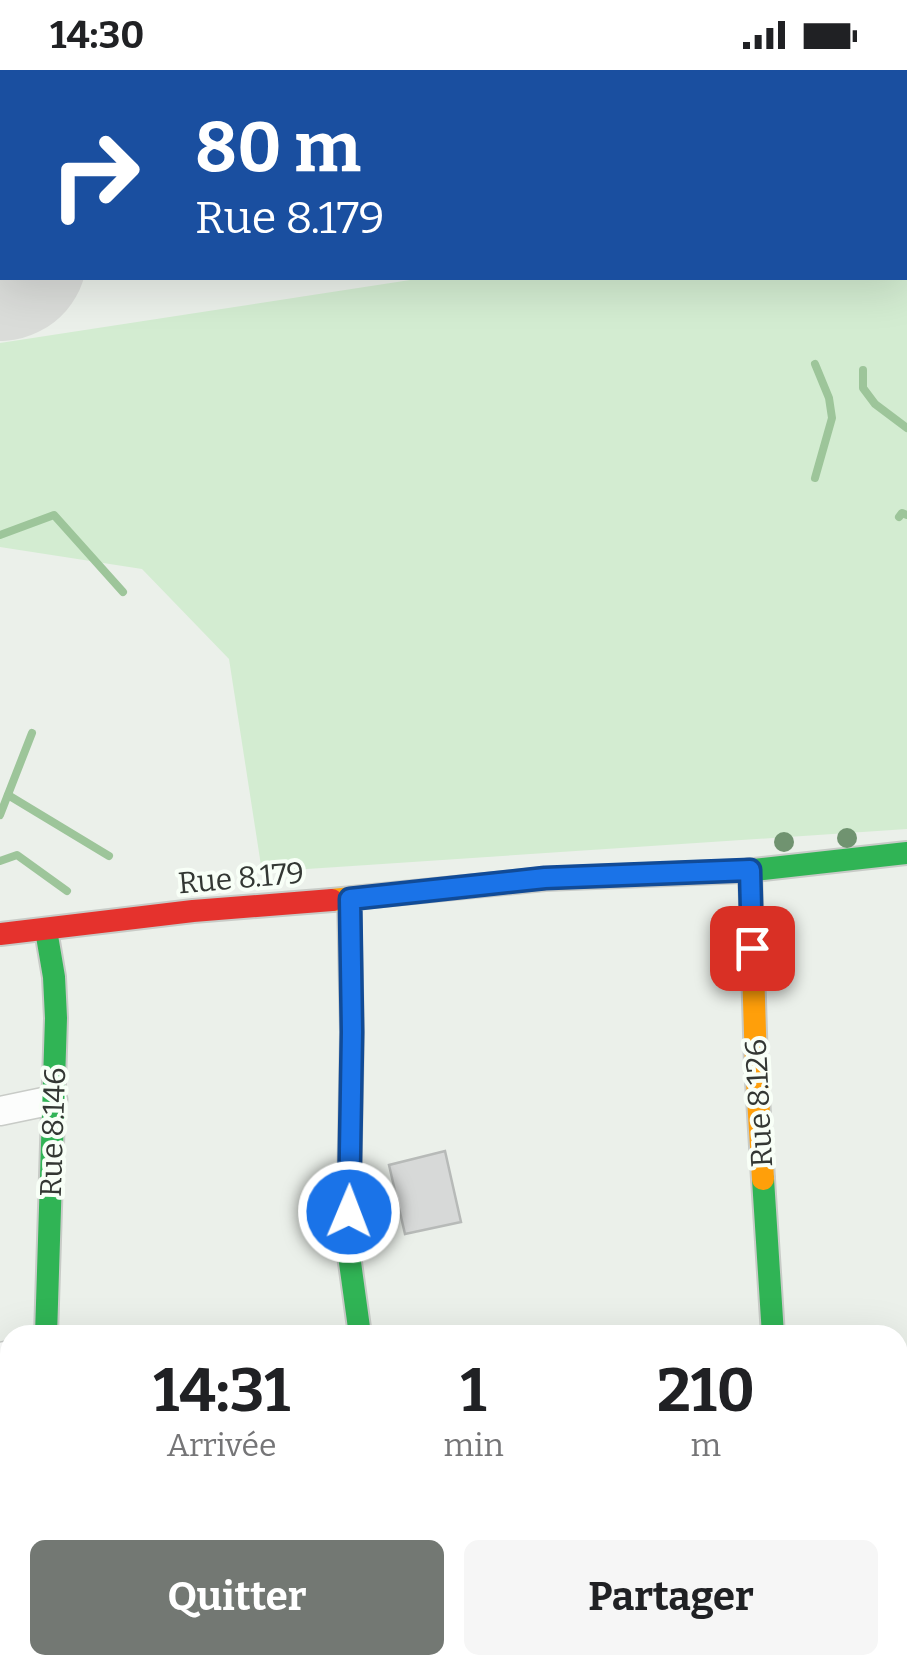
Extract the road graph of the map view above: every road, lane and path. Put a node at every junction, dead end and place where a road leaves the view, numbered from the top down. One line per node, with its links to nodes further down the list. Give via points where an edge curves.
1 (907, 853): 2 (street, Rue 8.179)
2 (750, 870): 3 (street, Rue 8.179, via 545,878); 10 (street, Rue 8.126)
3 (350, 899): 4 (street, Rue 8.179); 9 (street, via 348,1248)
4 (46, 930): 5 (street, Rue 8.179); 6 (street, Rue 8.146, via 56,1018)
5 (0, 934)
6 (53, 1100): 7 (street); 8 (street, Rue 8.146)
7 (0, 1111)
8 (46, 1325)
9 (359, 1325)
10 (772, 1325)

